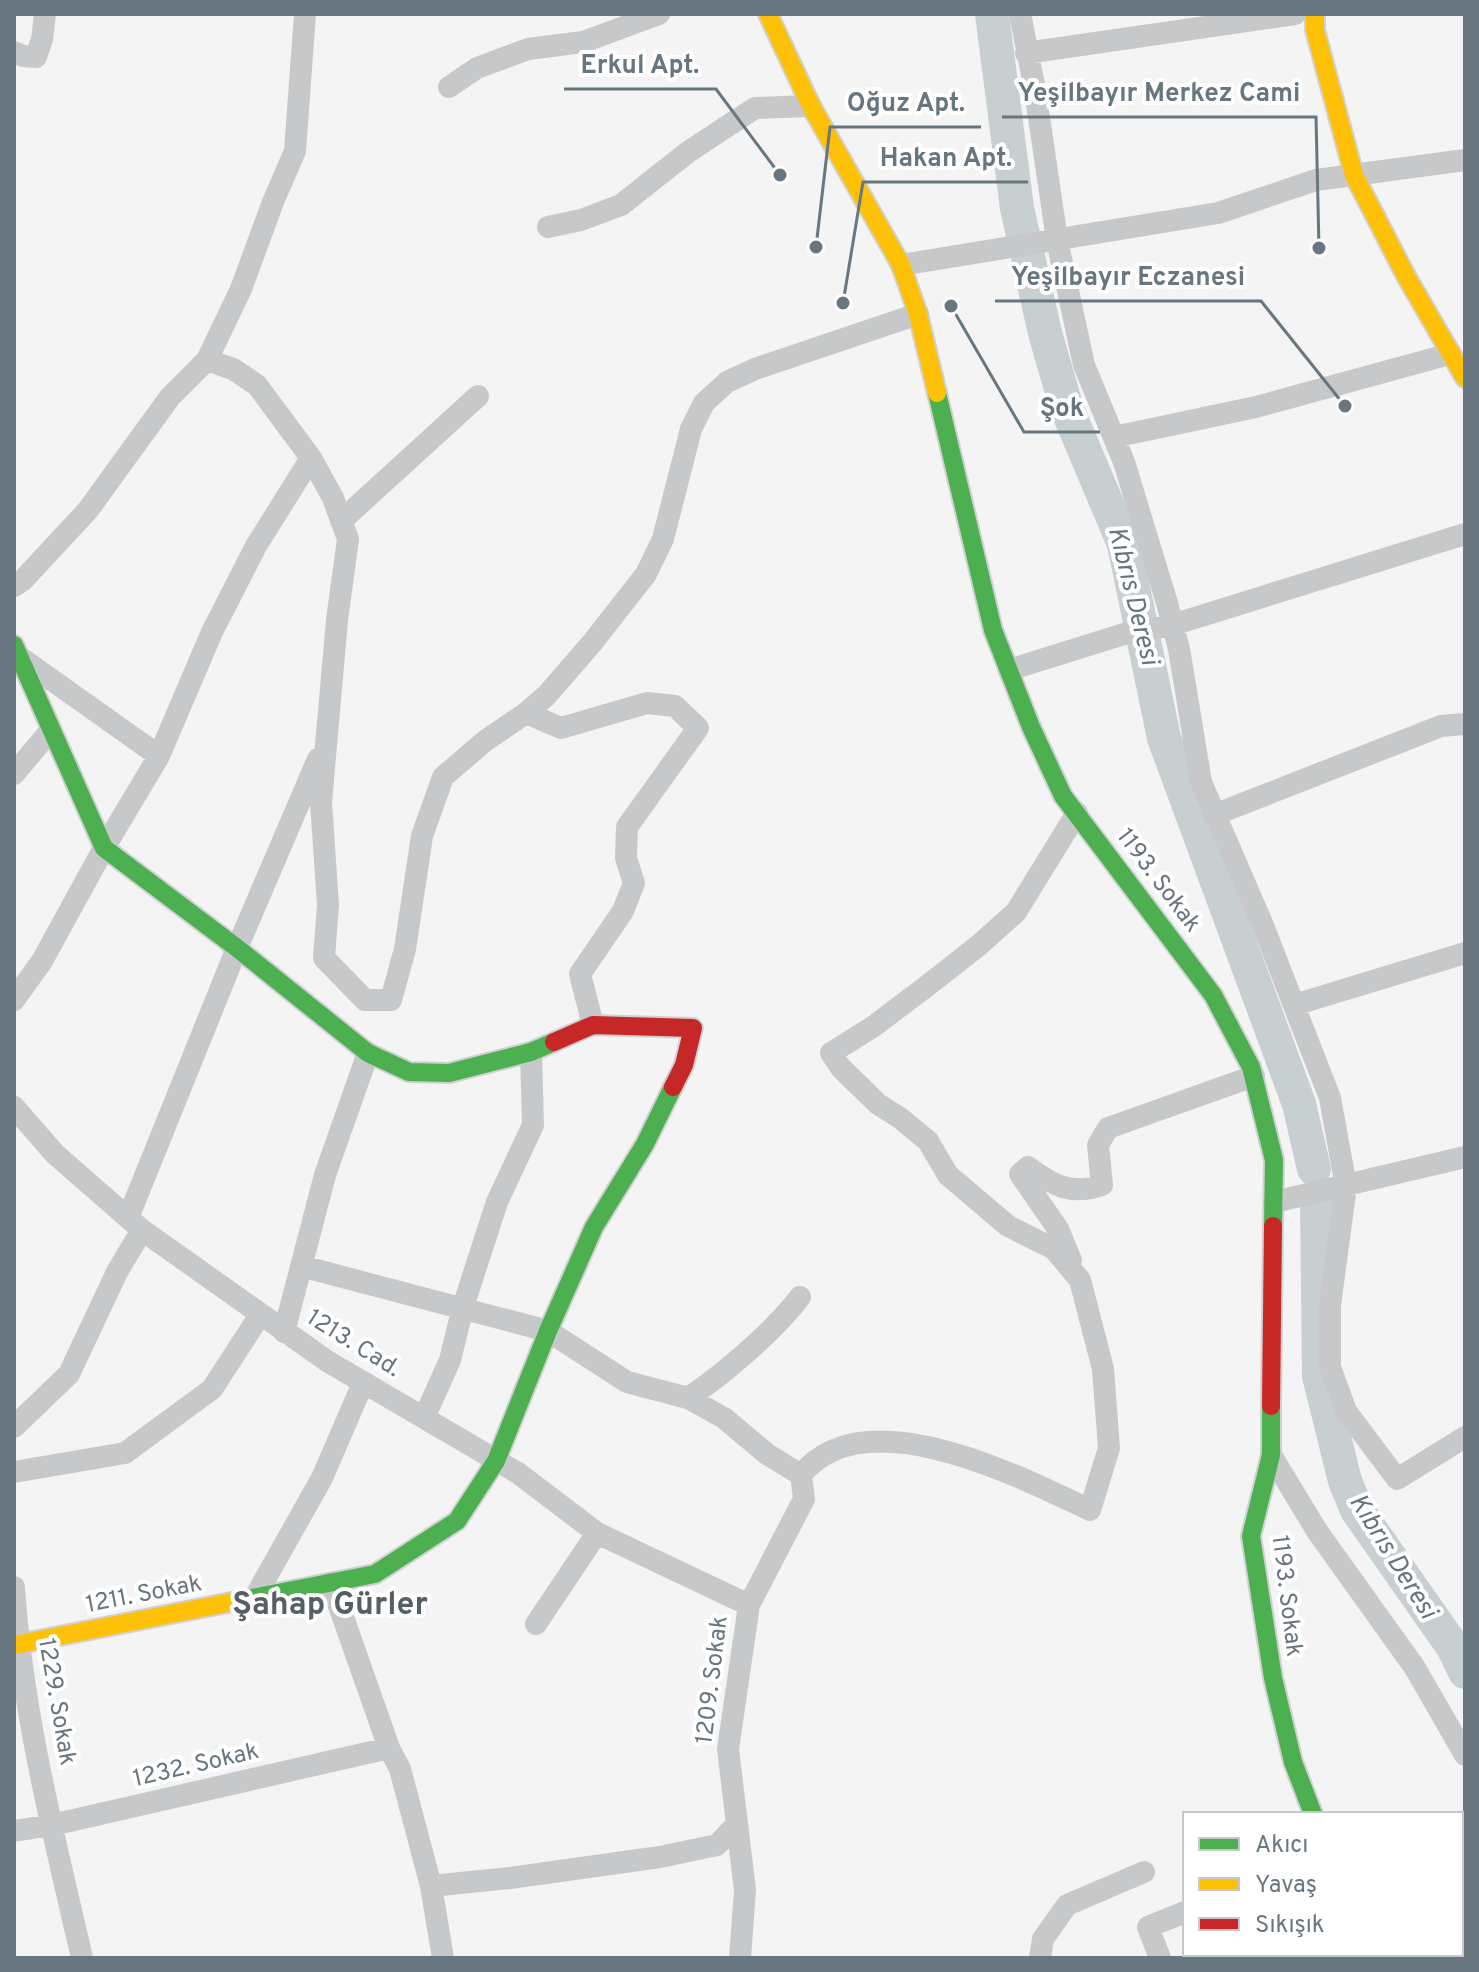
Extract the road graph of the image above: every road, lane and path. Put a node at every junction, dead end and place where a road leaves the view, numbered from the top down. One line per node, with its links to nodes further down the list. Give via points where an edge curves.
1 (45, 14): 8 (street, via 36,57)
2 (305, 14): 19 (street, via 295,151)
3 (659, 14): 10 (street, via 583,42 528,49 477,68)
4 (768, 14): 11 (street, 1193. Sokak)
5 (1020, 14): 9 (street)
6 (1295, 14): 9 (street)
7 (1315, 14): 13 (street)
8 (14, 52)
9 (1026, 53): 15 (street)
10 (449, 87)
11 (811, 106): 14 (street, via 755,108 621,205); 16 (street, 1193. Sokak)
12 (1465, 160): 13 (street)
13 (1354, 175): 15 (street, via 1316,180 1218,213); 18 (street)
14 (548, 227)
15 (1057, 240): 16 (street); 22 (street, via 1084,365)
16 (901, 265): 17 (street, 1193. Sokak)
17 (918, 314): 29 (street, 1193. Sokak, via 993,630); 30 (street, via 755,369 727,382 704,403 691,429 663,539 646,574 592,643)
18 (1450, 354): 20 (street); 22 (street, via 1256,407)
19 (207, 360): 23 (street, via 257,385); 26 (street, via 170,397 88,510)
20 (1465, 378)
21 (478, 396): 24 (street)
22 (1114, 437): 27 (street)
23 (311, 458): 24 (street); 34 (street, via 256,546 212,632)
24 (341, 521): 33 (street, via 348,539)
25 (1465, 534): 27 (street)
26 (14, 586)
27 (1170, 626): 29 (street, via 1124,634); 37 (street, via 1201,782)
28 (18, 652): 32 (street); 34 (street)
29 (1009, 670): 36 (street, 1193. Sokak, via 1049,768)
30 (526, 713): 33 (street, via 443,777 422,836 405,949 391,1000 365,1000 324,958 328,905 321,802); 43 (street, via 561,728 647,703 675,706 698,728 627,827 626,858 634,883 623,911 580,974)
31 (1465, 724): 37 (street, via 1441,726)
32 (50, 731): 35 (street); 38 (street)
33 (326, 740): 39 (street)
34 (159, 756): 38 (street)
35 (14, 774)
36 (1077, 813): 46 (street, 1193. Sokak, via 1213,995); 53 (street, via 1016,912 923,989 831,1053 878,1104 928,1141 948,1175 1008,1226 1054,1249)
37 (1214, 815): 42 (street)
38 (104, 848): 39 (street); 41 (street, via 42,961)
39 (237, 948): 45 (street); 51 (street)
40 (1465, 953): 42 (street)
41 (14, 1000)
42 (1294, 1005): 49 (street, via 1330,1098)
43 (593, 1025): 44 (street); 57 (street, 1211. Sokak, via 693,1028 684,1065 645,1144 594,1227)
44 (531, 1052): 45 (street, via 449,1073 409,1072); 55 (street, via 533,1125 497,1202)
45 (368, 1053): 52 (street, via 325,1175)
46 (1254, 1076): 50 (street, 1193. Sokak, via 1274,1160); 53 (street, via 1108,1128 1098,1145 1102,1185 1085,1192 1043,1178 1028,1167 1020,1174 1058,1229)
47 (14, 1107): 51 (street, 1213. Cad., via 55,1154)
48 (1461, 1161): 49 (street)
49 (1346, 1186): 50 (street); 63 (street, via 1330,1305 1330,1367 1346,1411 1397,1479)
50 (1274, 1202): 64 (street, 1193. Sokak)
51 (135, 1224): 56 (street, 1213. Cad.); 62 (street, via 69,1374)
52 (301, 1266): 55 (street); 58 (street)
53 (1080, 1280): 67 (street, via 1103,1369 1109,1448 1090,1510 1008,1471 886,1439 855,1443 812,1461)
54 (800, 1297): 60 (street)
55 (463, 1307): 57 (street); 61 (street, via 450,1360)
56 (260, 1315): 58 (street, 1213. Cad.); 66 (street, via 212,1389 125,1453)
57 (548, 1331): 60 (street, via 627,1382); 65 (street, 1211. Sokak)
58 (284, 1332): 59 (street, 1213. Cad.)
59 (363, 1383): 61 (street, 1213. Cad.); 71 (street, via 322,1478)
60 (688, 1398): 67 (street)
61 (424, 1418): 65 (street, 1213. Cad.)
62 (14, 1427)
63 (1465, 1437)
64 (1271, 1455): 76 (street, via 1317,1531 1415,1668); 77 (street, 1193. Sokak, via 1251,1536 1273,1678 1293,1762)
65 (496, 1461): 68 (street, 1213. Cad.); 69 (street, 1211. Sokak, via 457,1521 375,1574)
66 (14, 1472)
67 (801, 1475): 72 (street, 1209. Sokak, via 804,1499)
68 (597, 1533): 72 (street, 1213. Cad.); 73 (street)
69 (331, 1583): 71 (street, 1211. Sokak); 75 (street)
70 (14, 1587): 74 (street, 1229. Sokak)
71 (255, 1597): 74 (street, 1211. Sokak)
72 (749, 1605): 78 (street, 1209. Sokak, via 728,1749)
73 (536, 1624)
74 (16, 1645): 79 (street, 1229. Sokak)
75 (389, 1748): 79 (street, 1232. Sokak); 82 (street, via 400,1769)
76 (1465, 1755)
77 (1312, 1812)
78 (737, 1824): 82 (street, via 717,1845 688,1851); 86 (street, 1209. Sokak, via 745,1890)
79 (52, 1825): 80 (street, 1232. Sokak); 84 (street, 1229. Sokak)
80 (14, 1831)
81 (1144, 1872): 87 (street, via 1067,1905 1043,1939)
82 (431, 1886): 85 (street)
83 (1183, 1913): 88 (street, via 1148,1927)
84 (82, 1958)
85 (443, 1958)
86 (740, 1958)
87 (1040, 1958)
88 (1160, 1958)

